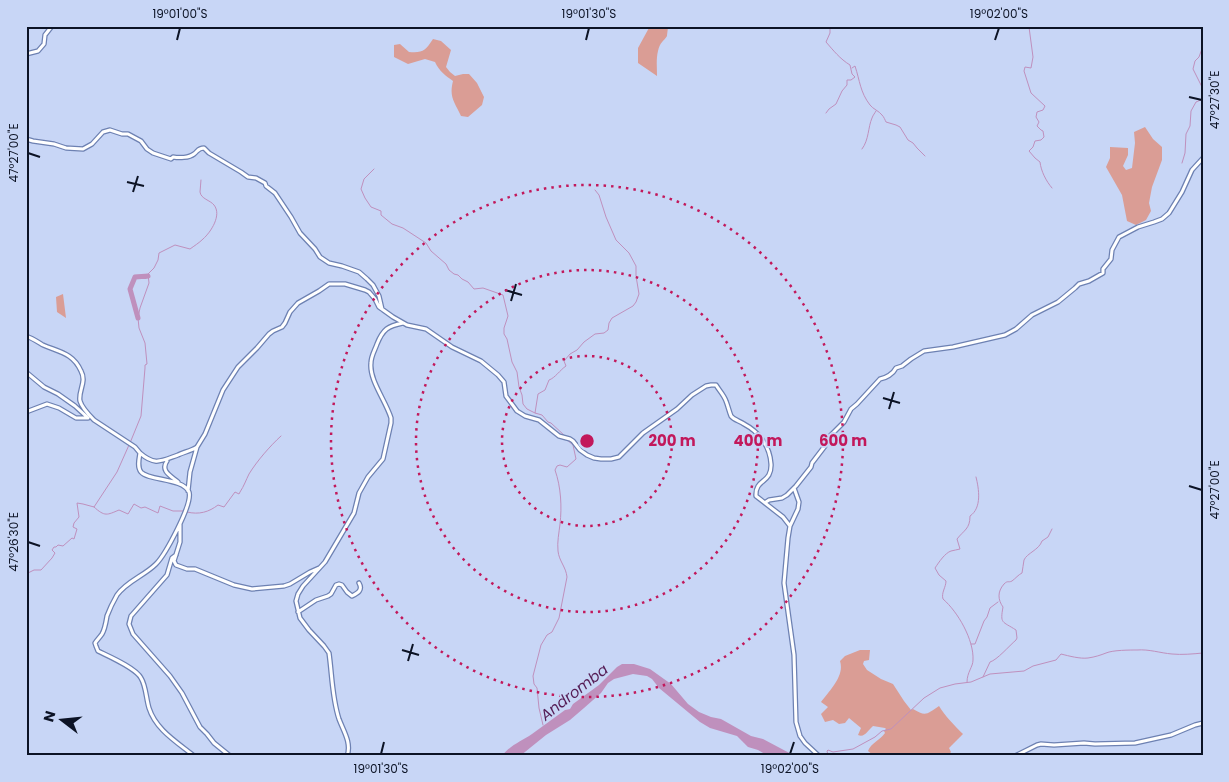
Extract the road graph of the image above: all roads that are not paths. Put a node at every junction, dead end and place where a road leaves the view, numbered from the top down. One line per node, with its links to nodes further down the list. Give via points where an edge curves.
1 (52, 26): 2 (street, via 38,51)
2 (26, 54)
3 (26, 139): 5 (street, via 83,149 110,130 128,134 153,153 171,159 191,156 204,148 248,177 265,183 320,257 359,272 368,279 379,296)
4 (1203, 158): 16 (street, via 1192,170 1169,213 1119,237 1103,273 1079,284 1058,302 1032,315 1010,333 924,351 880,379 851,409)
5 (382, 309): 6 (street); 12 (street, via 369,292 334,283 298,303 285,324 273,331 238,367 223,390)
6 (404, 323): 18 (street, via 426,329 481,361 504,382 506,396 517,411 539,420 559,436 570,438 580,450 594,458 619,457 692,395 706,386 716,385 732,416 759,435 767,449 770,475 756,490 756,496); 22 (street, via 390,326 384,332 370,361 371,371 391,418 383,459 368,477 354,513)
7 (26, 336): 11 (street, via 74,360 82,372 84,383 80,402)
8 (26, 372): 10 (street)
9 (26, 412): 10 (street, via 46,404 76,418)
10 (87, 417): 11 (street)
11 (94, 420): 13 (street)
12 (197, 447): 14 (street); 17 (street)
13 (140, 453): 14 (street, via 152,461); 15 (street, via 140,472)
14 (168, 459): 15 (street, via 164,469)
15 (180, 485): 17 (street)
16 (794, 488): 18 (street, via 782,498); 20 (street, via 799,502)
17 (188, 491): 19 (street, via 190,497)
18 (766, 502): 20 (street)
19 (180, 523): 21 (street); 26 (street, via 156,564 118,594 111,604 102,634 95,643 98,651 141,677 151,715 157,724)
20 (790, 526): 29 (street, via 784,583 794,655 796,722 800,736)
21 (176, 555): 22 (street, via 176,565 252,589 284,586); 27 (street, via 167,575 131,616 131,629 182,693 200,727)
22 (320, 568): 24 (street, via 302,586 296,601)
23 (360, 583): 24 (street, via 361,590 352,596 339,584 331,594)
24 (298, 612): 28 (street, via 303,624 329,653 336,709 348,743)
25 (1203, 723): 30 (street, via 1135,743 1041,744)
26 (194, 756)
27 (230, 756)
28 (347, 756)
29 (819, 756)
30 (1015, 756)

